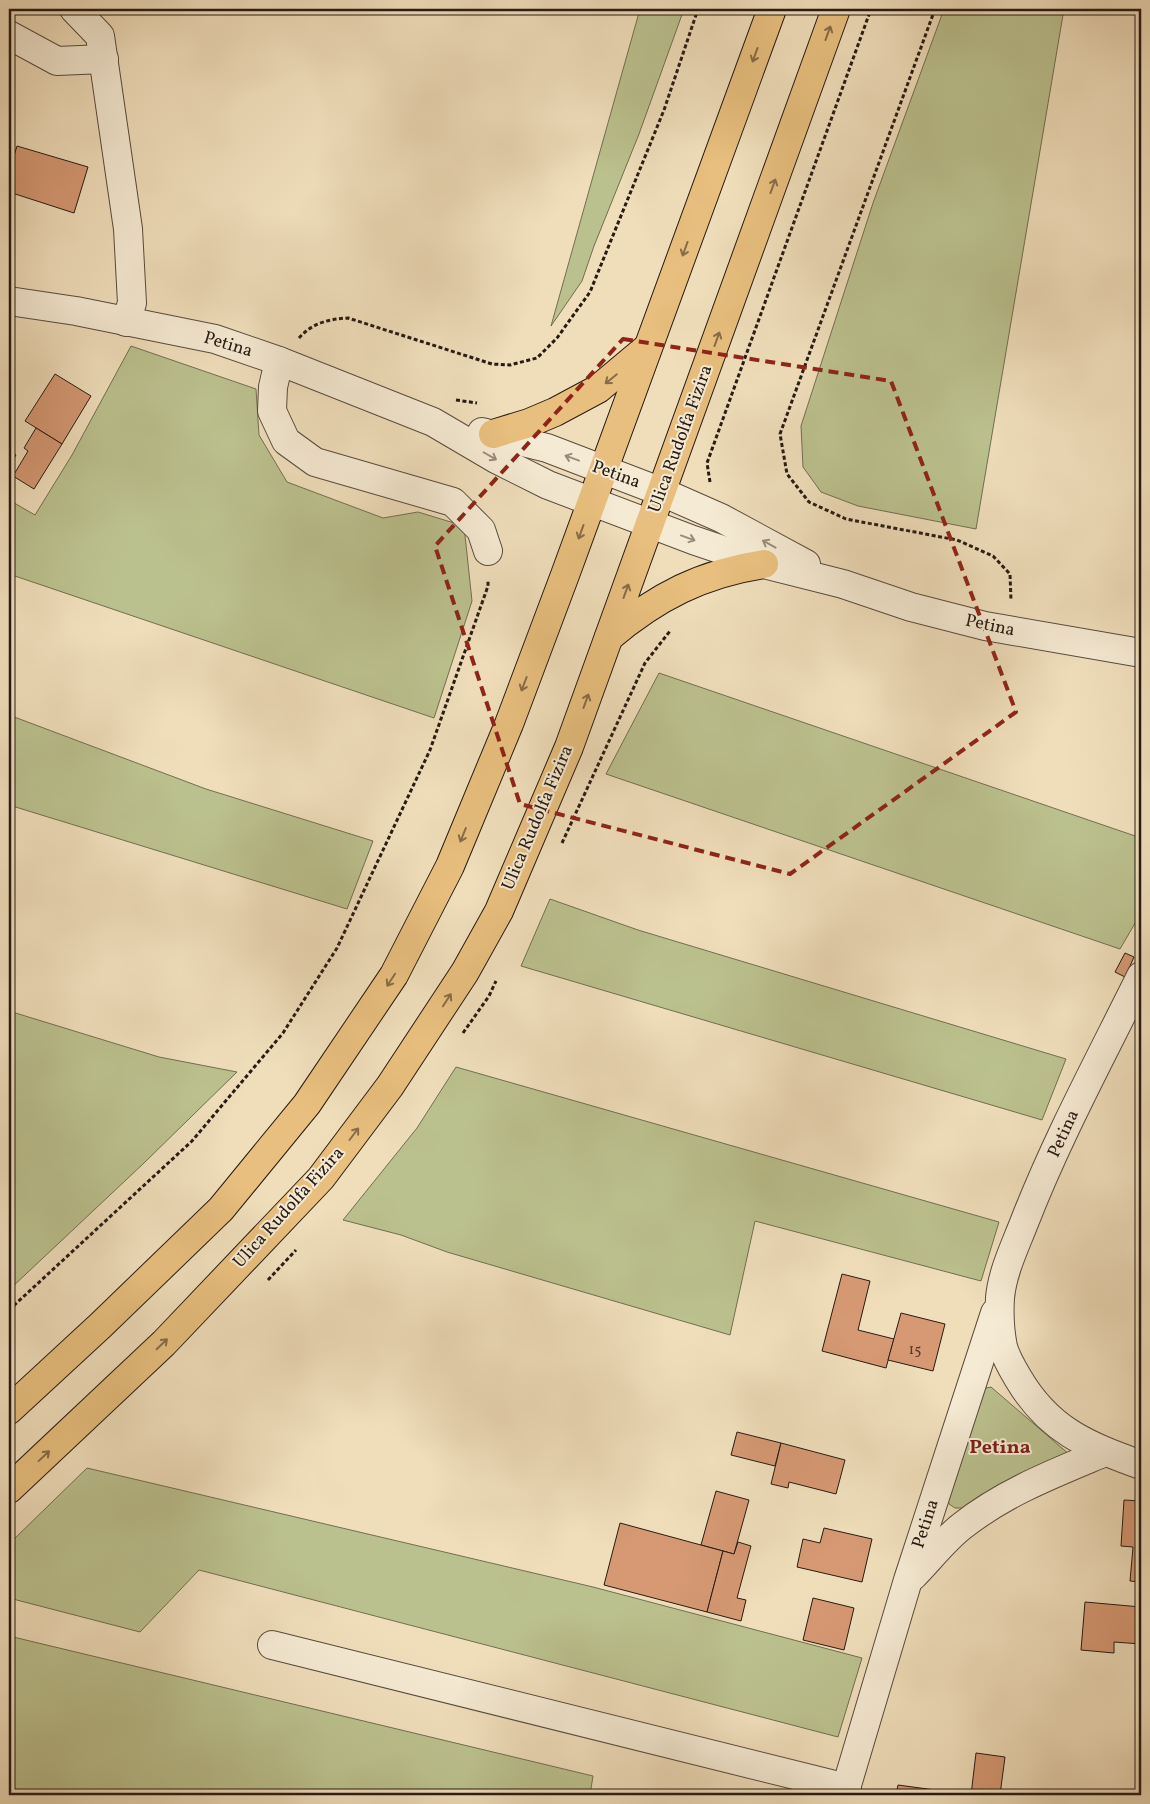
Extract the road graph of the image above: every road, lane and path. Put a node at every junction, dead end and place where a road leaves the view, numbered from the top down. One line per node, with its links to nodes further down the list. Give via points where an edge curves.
1 (74, 9): 8 (street, via 100,36)
2 (698, 9): 12 (path, via 664,110 590,292 557,338 537,358 510,365 492,364 348,318 329,319 306,330)
3 (772, 9): 11 (main road, one-way to 11)
4 (836, 9): 16 (main road, Ulica Rudolfa Fizira, one-way to 4)
5 (872, 9): 18 (path, via 707,463 711,486)
6 (935, 9): 23 (path, via 780,434 788,474 809,502 846,519 957,540 993,556 1010,574)
7 (9, 35): 8 (street, via 56,62)
8 (104, 59): 10 (street, via 128,229 132,303)
9 (9, 301): 10 (street, Petina)
10 (126, 322): 12 (street, Petina, via 215,339)
11 (648, 347): 14 (main road, one-way to 14, via 598,389 555,412); 15 (main road)
12 (279, 361): 13 (street, Petina); 20 (street, via 272,411 286,441 314,462 453,502 481,530)
13 (433, 422): 14 (street, Petina); 17 (street, Petina, one-way to 17, via 526,475)
14 (493, 434): 15 (street, Petina, one-way to 14, via 547,448)
15 (603, 470): 16 (street, Petina); 17 (main road)
16 (662, 492): 18 (street, Petina); 19 (main road, Ulica Rudolfa Fizira)
17 (592, 502): 19 (street, Petina); 29 (main road, one-way to 29, via 512,714 450,866 394,975 307,1104 221,1209)
18 (706, 511): 22 (street, Petina, one-way to 18)
19 (650, 524): 21 (street, Petina, one-way to 21); 24 (main road, Ulica Rudolfa Fizira, one-way to 19)
20 (488, 552): 28 (path, via 488,586 430,750 331,957 283,1032 192,1142)
21 (764, 564): 22 (street, Petina); 24 (main road, via 710,576 657,601)
22 (843, 584): 23 (street, Petina, via 911,607)
23 (1012, 631): 25 (street, Petina)
24 (609, 637): 32 (main road, Ulica Rudolfa Fizira, one-way to 24, via 164,1343 321,1178 390,1086 465,972 499,911 569,747)
25 (1141, 653)
26 (1141, 976): 27 (street, Petina, via 1032,1202)
27 (1000, 1297): 30 (street, Petina, via 1003,1349 1029,1397 1054,1423 1076,1439); 33 (street, Petina)
28 (9, 1310)
29 (9, 1410)
30 (1105, 1452): 31 (street, Petina); 33 (street, Petina, via 1006,1496 960,1527)
31 (1141, 1465)
32 (9, 1489)
33 (908, 1580): 35 (street, Petina)
34 (272, 1645): 35 (street)
35 (846, 1791)

